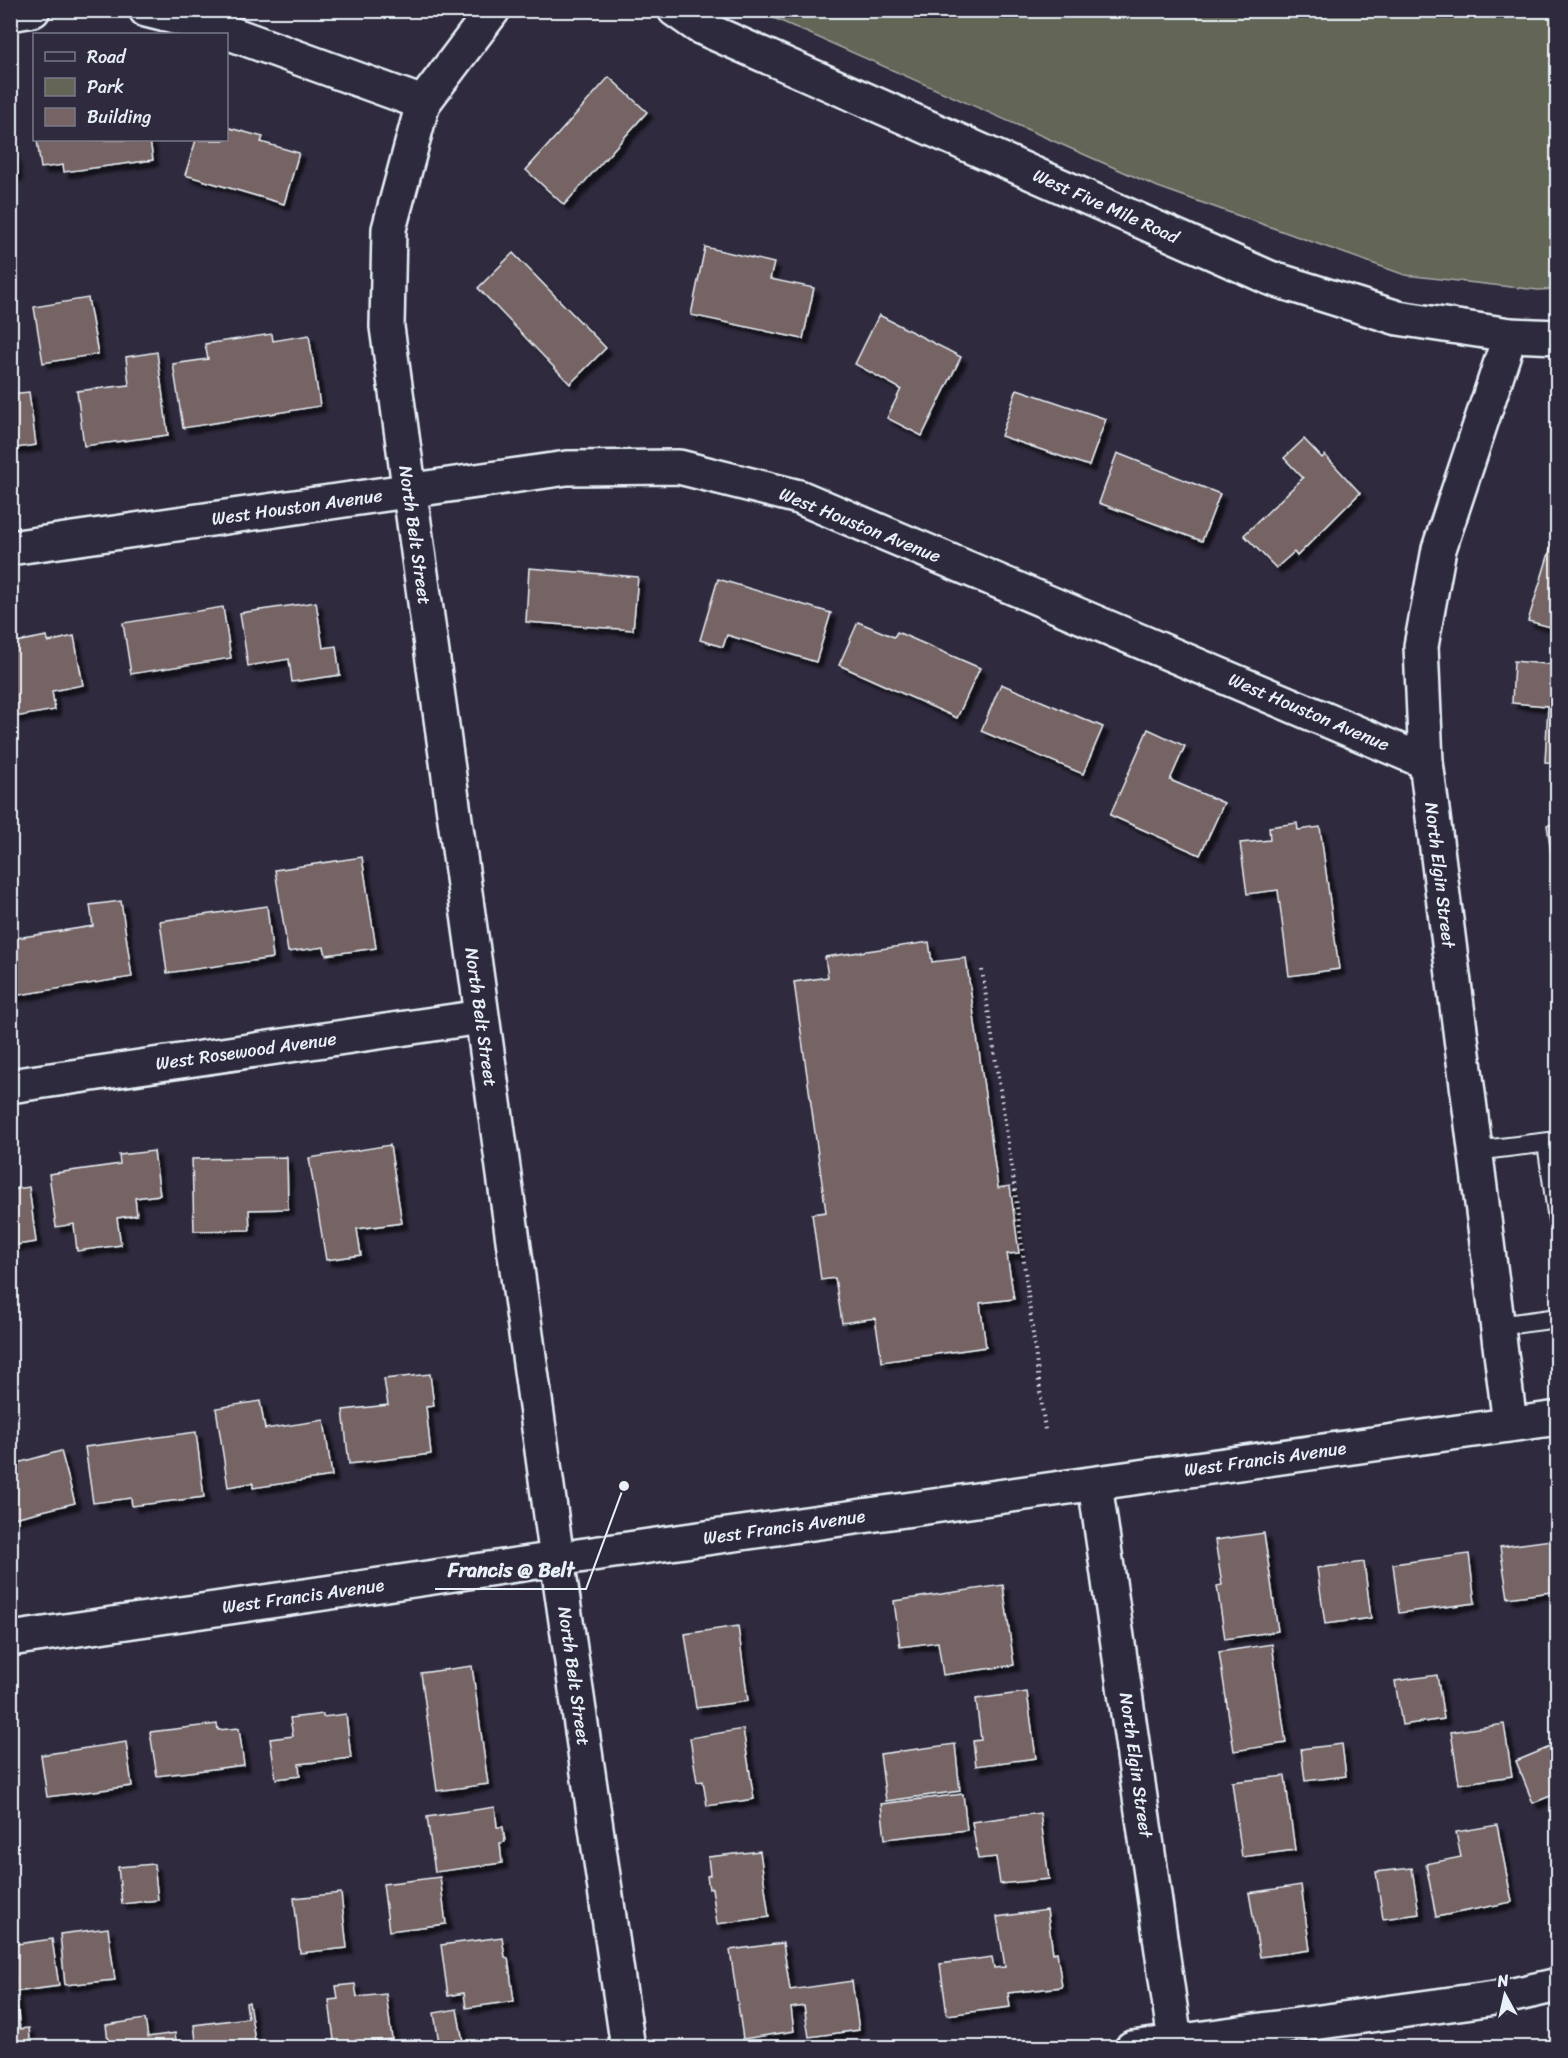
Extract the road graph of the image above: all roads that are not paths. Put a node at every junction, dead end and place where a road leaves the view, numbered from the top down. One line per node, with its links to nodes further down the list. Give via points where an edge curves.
1 (33, 10): 5 (street)
2 (146, 10): 6 (street, via 210,26)
3 (493, 10): 6 (street, North Belt Street)
4 (675, 10): 7 (street, West Five Mile Road, via 698,26 1270,278 1398,318)
5 (10, 14)
6 (423, 103): 9 (street, North Belt Street, via 389,229 387,327)
7 (1510, 335): 8 (street, West Five Mile Road); 11 (street, North Elgin Street, via 1439,549 1421,646)
8 (1557, 337)
9 (409, 490): 10 (street, West Houston Avenue); 11 (street, West Houston Avenue, via 567,468 679,467 799,497); 12 (street, North Belt Street)
10 (10, 548)
11 (1426, 762): 15 (street, North Elgin Street)
12 (482, 1017): 13 (street, West Rosewood Avenue); 22 (street, North Belt Street)
13 (10, 1086)
14 (1552, 1142): 15 (lane); 16 (lane)
15 (1475, 1151): 18 (street, North Elgin Street)
16 (1557, 1220)
17 (1557, 1318): 18 (lane)
18 (1498, 1326): 20 (street, North Elgin Street)
19 (1557, 1418): 20 (street, West Francis Avenue)
20 (1510, 1424): 21 (street, West Francis Avenue)
21 (1095, 1484): 22 (street, West Francis Avenue); 25 (street, North Elgin Street)
22 (557, 1559): 23 (street, West Francis Avenue); 26 (street, North Belt Street)
23 (10, 1639)
24 (1557, 1985): 25 (street, via 1509,1996)
25 (1175, 2044): 27 (street)
26 (628, 2048)
27 (1132, 2048)

